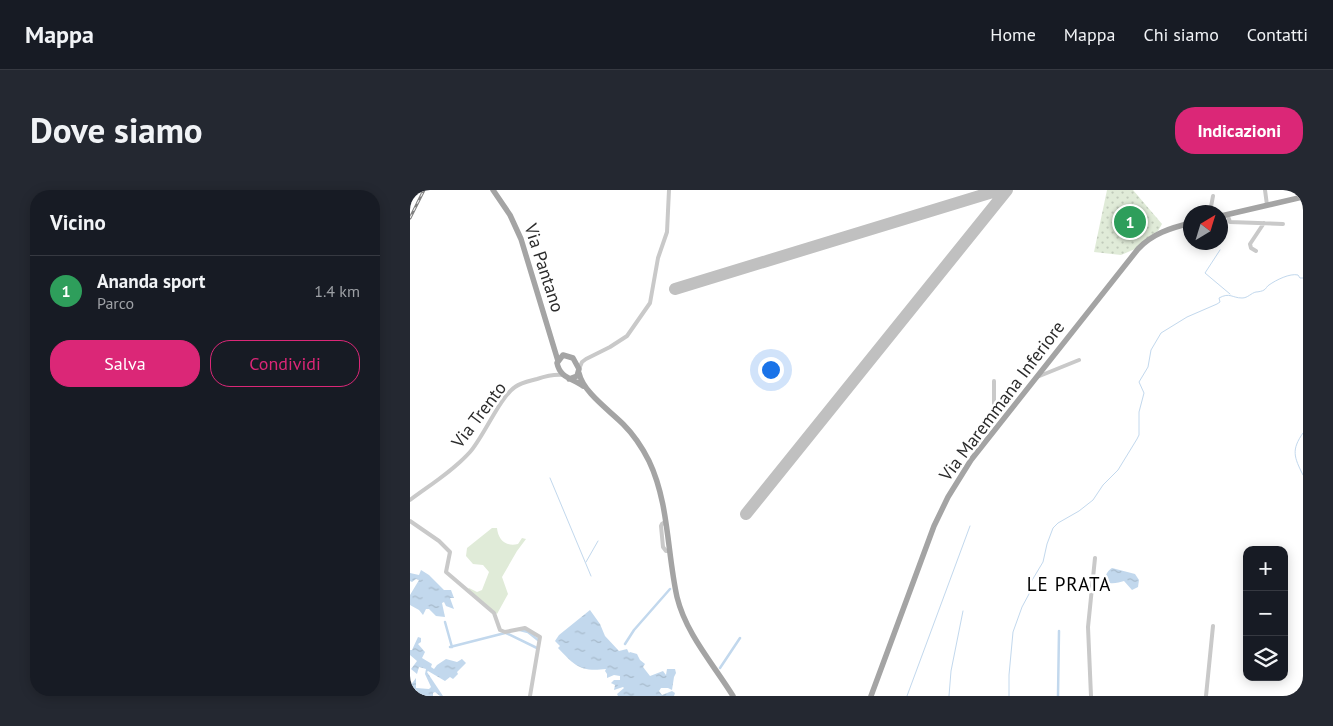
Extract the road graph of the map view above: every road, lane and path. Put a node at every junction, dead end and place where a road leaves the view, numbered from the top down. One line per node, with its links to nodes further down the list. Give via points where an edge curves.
1 (417, 190): 7 (street)
2 (488, 190): 13 (main road)
3 (493, 190): 13 (main road, Via Pantano)
4 (497, 190): 18 (main road, via 512,213)
5 (668, 190): 22 (street, via 666,232 650,302 626,337)
6 (1265, 190): 11 (street)
7 (410, 192)
8 (1213, 196): 10 (street)
9 (1303, 197): 11 (main road)
10 (1211, 205)
11 (1267, 205): 12 (main road)
12 (1228, 214)
13 (510, 215): 18 (main road, Via Pantano)
14 (1228, 220): 15 (street)
15 (1264, 223): 16 (street); 19 (street, via 1250,244)
16 (1283, 224)
17 (1183, 225): 28 (main road, Via Maremmana Inferiore, via 1164,230 1141,246)
18 (517, 229): 20 (main road, Via Pantano)
19 (1256, 251)
20 (554, 345): 21 (main road); 24 (main road, Via Pantano)
21 (570, 357): 22 (street); 24 (main road, via 563,355); 25 (main road)
22 (586, 359): 25 (street)
23 (1080, 360): 28 (street)
24 (558, 363): 26 (street); 27 (main road, Via Pantano)
25 (579, 371): 27 (main road, via 575,377); 30 (main road, via 580,380)
26 (551, 374): 27 (street); 32 (street, Via Trento, via 512,389 468,454)
27 (566, 377): 30 (main road)
28 (1037, 377): 38 (main road, Via Maremmana Inferiore, via 973,457 948,498)
29 (994, 380): 31 (street)
30 (587, 388): 37 (main road, via 642,448 655,475 677,598 701,647)
31 (994, 404)
32 (410, 500)
33 (410, 521): 36 (street, via 450,552 446,572 494,613 500,630 525,628 540,637)
34 (1095, 558): 39 (street, via 1088,628)
35 (1214, 626): 40 (street)
36 (530, 696)
37 (733, 696)
38 (871, 696)
39 (1091, 696)
40 (1206, 696)

